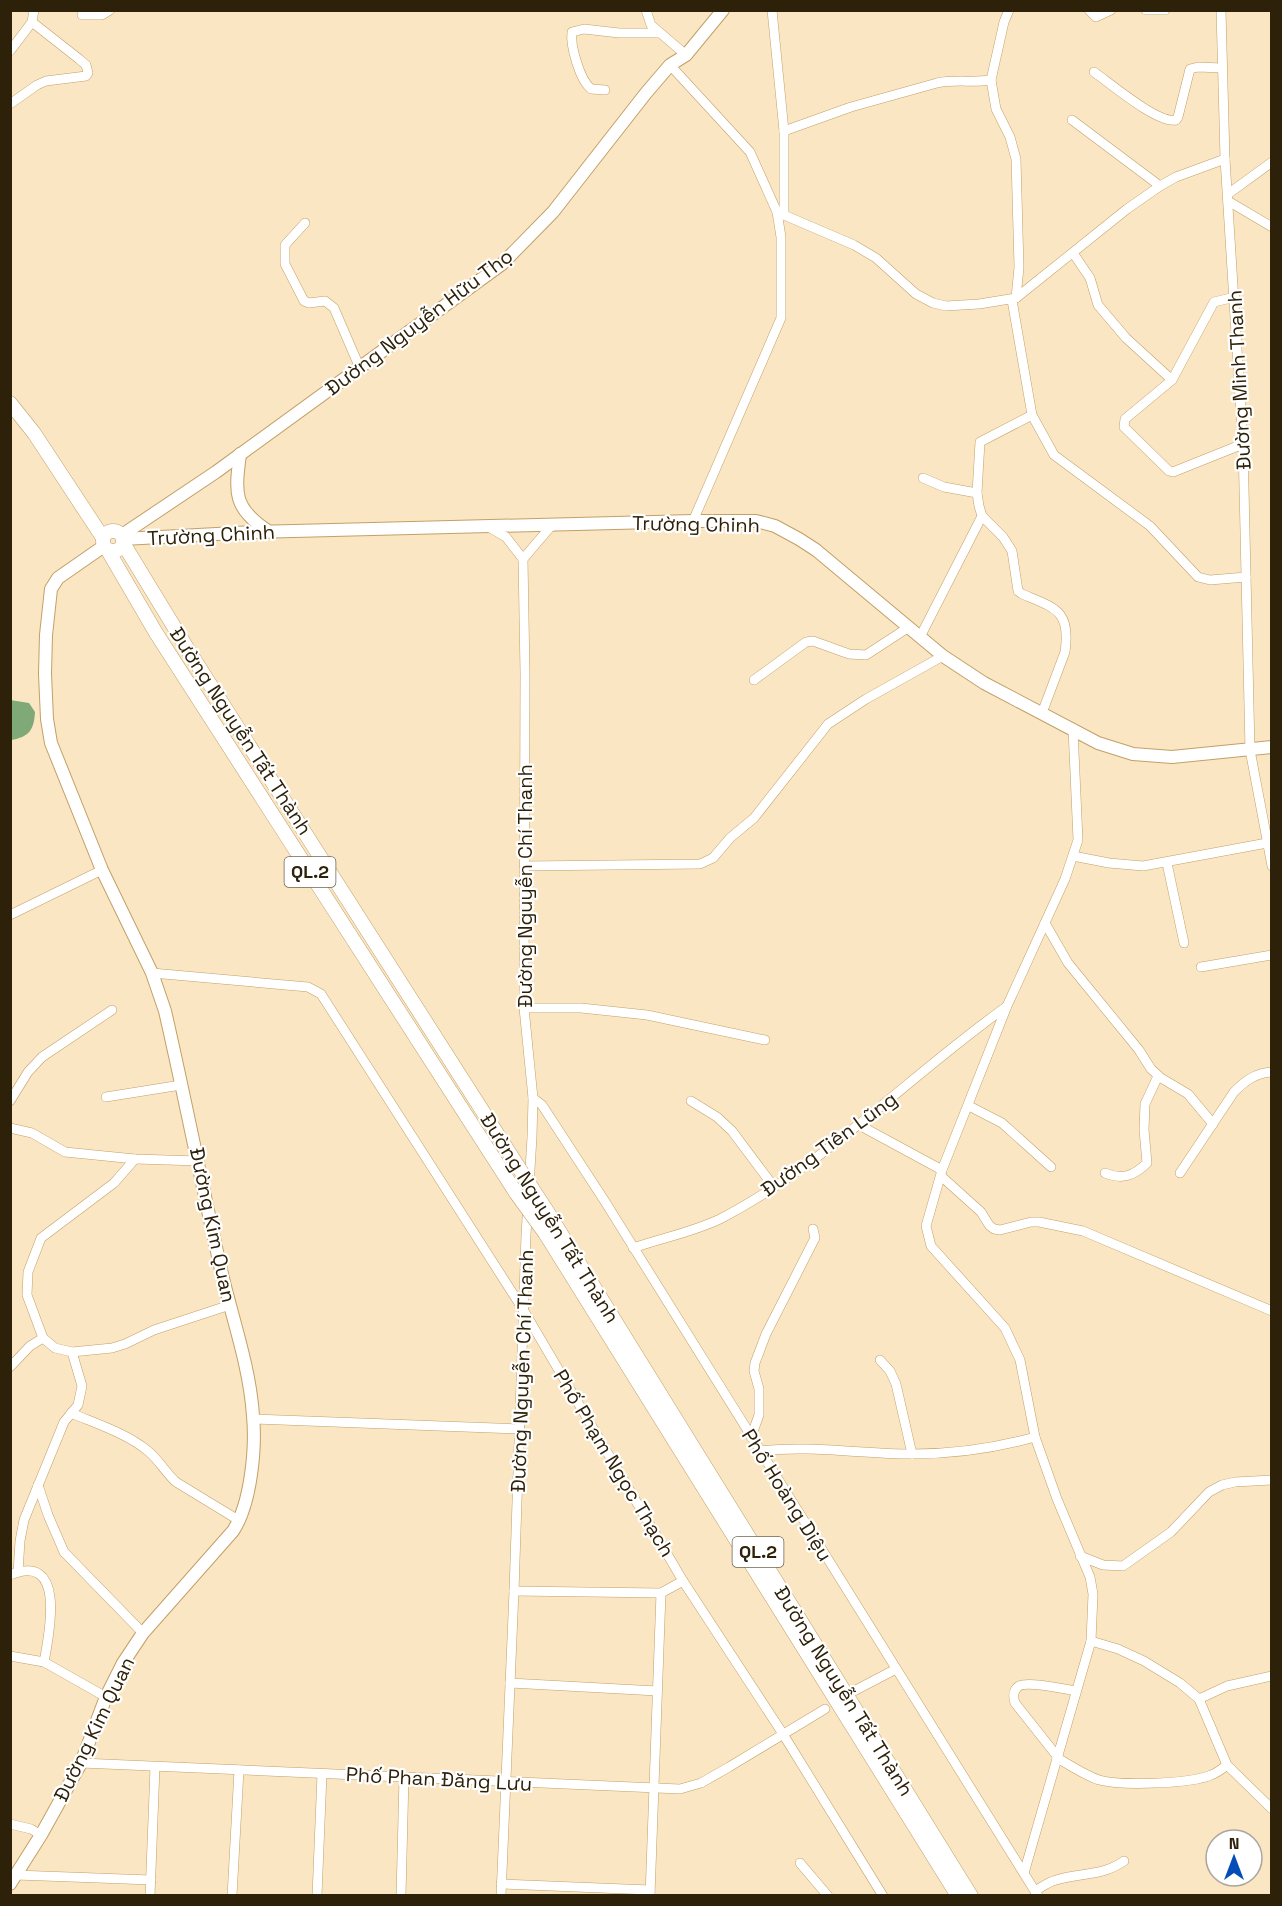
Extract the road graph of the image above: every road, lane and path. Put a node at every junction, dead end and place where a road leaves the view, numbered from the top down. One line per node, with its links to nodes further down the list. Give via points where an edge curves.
1 (34, 10): 13 (street)
2 (110, 10): 12 (street, via 102,15)
3 (646, 10): 14 (street)
4 (723, 10): 16 (main road, Đường Nguyễn Hữu Thọ)
5 (772, 10): 24 (street)
6 (1009, 10): 20 (street)
7 (1089, 10): 8 (street, via 1096,17)
8 (1111, 10)
9 (1146, 10): 10 (street)
10 (1165, 10)
11 (1221, 10): 18 (street, Đường Minh Thanh)
12 (82, 15)
13 (32, 22): 15 (street); 22 (street, via 86,65 88,73 46,81)
14 (658, 33): 16 (street); 21 (street, via 584,29 572,32 584,81 591,89)
15 (10, 51)
16 (686, 55): 17 (main road, Đường Nguyễn Hữu Thọ)
17 (670, 65): 29 (street, via 750,152); 35 (main road, Đường Nguyễn Hữu Thọ, via 553,212 501,264)
18 (1222, 68): 19 (street, via 1190,69 1178,117 1172,121 1156,116); 25 (street, Đường Minh Thanh)
19 (1094, 72)
20 (991, 80): 24 (street, via 937,83); 34 (street, via 996,109 1016,159 1019,267)
21 (605, 90)
22 (10, 104)
23 (1072, 120): 27 (street)
24 (784, 131): 29 (street)
25 (1225, 159): 27 (street); 28 (street, Đường Minh Thanh)
26 (1272, 162): 28 (street)
27 (1160, 186): 32 (street)
28 (1228, 197): 31 (street); 33 (street, Đường Minh Thanh)
29 (781, 214): 34 (street, via 854,245 933,303 946,306); 44 (street, via 781,318)
30 (305, 223): 35 (street, via 285,245 285,264 304,301 325,301 334,308)
31 (1272, 227)
32 (1073, 253): 34 (street); 36 (street, via 1090,278 1098,305 1126,338)
33 (1235, 297): 36 (street, via 1214,302); 39 (street, Đường Minh Thanh)
34 (1014, 299): 38 (street)
35 (359, 366): 40 (main road, Đường Nguyễn Hữu Thọ)
36 (1172, 380): 39 (street, via 1123,422 1169,471 1179,472)
37 (10, 403): 49 (highway, QL.2, via 68,483)
38 (1032, 416): 42 (street, via 980,442); 51 (street, via 1060,460 1150,526 1198,576 1210,580)
39 (1243, 444): 51 (street, Đường Minh Thanh)
40 (240, 454): 47 (main road, via 237,495 249,518); 48 (main road, Đường Nguyễn Hữu Thọ)
41 (923, 478): 42 (street, via 944,487)
42 (977, 493): 43 (street)
43 (982, 516): 53 (street); 56 (street, via 1012,551 1018,591 1059,611 1064,622 1065,652)
44 (693, 521): 46 (main road, Trường Chinh); 52 (main road, Trường Chinh, via 775,526 816,550)
45 (484, 525): 46 (main road, Trường Chinh); 47 (main road, Trường Chinh); 50 (street, via 507,537)
46 (552, 525): 50 (street)
47 (269, 531): 48 (main road, Trường Chinh)
48 (123, 539): 49 (highway, via 111,530); 160 (highway, Đường Nguyễn Tất Thành / QL.2, bridge, via 190,653 545,1208)
49 (104, 544): 65 (main road, Đường Kim Quan, via 54,584 45,674 51,743); 159 (highway, Đường Nguyễn Tất Thành / QL.2, bridge, via 156,633 545,1233)
50 (523, 559): 63 (street, Đường Nguyễn Chí Thanh)
51 (1245, 577): 59 (street, Đường Minh Thanh)
52 (909, 627): 53 (main road, Trường Chinh); 55 (street, via 866,655 806,642)
53 (920, 637): 54 (main road, Trường Chinh)
54 (944, 656): 56 (main road, Trường Chinh, via 984,683); 63 (street, via 828,724 754,818 708,862)
55 (754, 680)
56 (1042, 713): 57 (main road, Trường Chinh)
57 (1073, 729): 59 (main road, Trường Chinh, via 1098,743 1133,754 1172,757); 61 (street, via 1078,840)
58 (1272, 747): 59 (main road, Trường Chinh)
59 (1250, 750): 60 (street, Đường Minh Thanh)
60 (1267, 843): 62 (street); 64 (street, Đường Minh Thanh)
61 (1073, 856): 62 (street, via 1125,865); 67 (street)
62 (1167, 863): 68 (street)
63 (525, 866): 73 (street, Đường Nguyễn Chí Thanh)
64 (1272, 866)
65 (102, 870): 66 (street); 71 (main road, Đường Kim Quan)
66 (10, 915)
67 (1046, 923): 72 (street); 77 (street, via 1068,963)
68 (1184, 943)
69 (1272, 955): 70 (street)
70 (1201, 967)
71 (152, 973): 78 (main road, Đường Kim Quan, via 165,1011); 97 (street, Phố Phạm Ngọc Thạch, via 308,987 321,993)
72 (1006, 1006): 83 (street); 85 (street, Đường Tiên Lũng)
73 (524, 1008): 75 (street, via 581,1008 636,1014); 80 (street, Đường Nguyễn Chí Thanh)
74 (112, 1010): 81 (street, via 42,1057)
75 (765, 1040)
76 (1272, 1072): 84 (street, via 1244,1083)
77 (1158, 1076): 84 (street, via 1188,1094); 91 (street, via 1145,1104 1147,1163 1129,1176 1116,1178)
78 (181, 1085): 79 (street); 88 (main road, Đường Kim Quan)
79 (106, 1097)
80 (533, 1098): 95 (street, Phố Hoàng Diệu, via 542,1105); 97 (street, Đường Nguyễn Chí Thanh)
81 (10, 1101)
82 (691, 1101): 93 (street, via 732,1131)
83 (969, 1106): 89 (street, via 1002,1123); 90 (street)
84 (1213, 1124): 92 (street)
85 (858, 1125): 90 (street); 93 (street, Đường Tiên Lũng)
86 (10, 1128): 87 (street, via 32,1133 64,1152)
87 (135, 1159): 88 (street); 99 (street, via 114,1183 41,1238 28,1272 27,1295)
88 (199, 1161): 96 (main road, Đường Kim Quan)
89 (1051, 1167)
90 (941, 1173): 98 (street, via 994,1229 1039,1222 1083,1231); 107 (street, via 926,1226 927,1236 931,1246 1005,1328 1020,1360)
91 (1105, 1173)
92 (1180, 1173)
93 (774, 1187): 95 (street, Đường Tiên Lũng, via 717,1220)
94 (813, 1229): 106 (street, via 812,1245 754,1363 759,1415)
95 (633, 1248): 106 (street, Phố Hoàng Diệu)
96 (230, 1305): 100 (street, via 154,1330 126,1344); 104 (main road, Đường Kim Quan)
97 (524, 1311): 105 (street, Đường Nguyễn Chí Thanh); 115 (street, Phố Phạm Ngọc Thạch)
98 (1272, 1311)
99 (43, 1338): 100 (street, via 55,1348); 102 (street)
100 (72, 1352): 103 (street, via 82,1386 78,1405)
101 (880, 1360): 109 (street, via 896,1384)
102 (10, 1367)
103 (71, 1413): 111 (street); 112 (street, via 135,1442 160,1461 176,1482)
104 (254, 1419): 105 (street); 112 (main road, Đường Kim Quan, via 250,1474)
105 (520, 1429): 116 (street, Đường Nguyễn Chí Thanh)
106 (752, 1437): 108 (street, Phố Hoàng Diệu)
107 (1035, 1437): 109 (street, via 1002,1446); 113 (street)
108 (759, 1451): 109 (street, via 783,1448); 122 (street, Phố Hoàng Diệu)
109 (912, 1454)
110 (1272, 1480): 113 (street, via 1221,1485 1209,1492 1171,1532 1123,1566 1103,1565)
111 (39, 1485): 114 (street, via 21,1530); 118 (street, via 64,1552)
112 (240, 1521): 118 (main road, Đường Kim Quan)
113 (1080, 1556): 119 (street, via 1093,1594)
114 (14, 1574): 121 (street, via 35,1572 45,1580 50,1592 52,1609)
115 (683, 1581): 117 (street); 131 (street, Phố Phạm Ngọc Thạch)
116 (514, 1591): 117 (street); 124 (street, Đường Nguyễn Chí Thanh)
117 (661, 1593): 125 (street)
118 (143, 1633): 128 (main road, Đường Kim Quan)
119 (1091, 1641): 126 (street); 129 (street, via 1144,1661)
120 (10, 1656): 121 (street)
121 (44, 1662): 128 (street)
122 (896, 1669): 127 (street); 146 (street, Phố Hoàng Diệu)
123 (1272, 1676): 129 (street, via 1227,1686)
124 (510, 1683): 125 (street); 139 (street, Đường Nguyễn Chí Thanh)
125 (657, 1691): 140 (street)
126 (1076, 1691): 132 (street); 132 (street, via 1021,1685 1013,1696)
127 (852, 1692)
128 (106, 1697): 133 (main road, Đường Kim Quan)
129 (1199, 1699): 134 (street)
130 (825, 1709): 131 (street, Phố Phan Đăng Lưu)
131 (783, 1734): 140 (street, Phố Phan Đăng Lưu, via 701,1783 680,1789); 158 (street, Phố Phạm Ngọc Thạch)
132 (1057, 1757): 134 (street, via 1110,1782 1202,1778); 146 (street)
133 (81, 1764): 135 (street, Phố Phan Đăng Lưu); 143 (main road, Đường Kim Quan)
134 (1227, 1765): 141 (street)
135 (155, 1767): 136 (street, Phố Phan Đăng Lưu); 148 (street)
136 (238, 1770): 137 (street, Phố Phan Đăng Lưu); 153 (street)
137 (322, 1773): 138 (street, Phố Phan Đăng Lưu); 154 (street)
138 (404, 1777): 139 (street, Phố Phan Đăng Lưu); 155 (street)
139 (507, 1781): 140 (street, Phố Phan Đăng Lưu); 149 (street, Đường Nguyễn Chí Thanh)
140 (653, 1789): 150 (street)
141 (1272, 1809)
142 (10, 1824): 143 (street)
143 (41, 1835): 147 (main road, Đường Kim Quan)
144 (1124, 1861): 151 (street, via 1103,1872 1056,1880)
145 (800, 1863): 157 (street)
146 (1024, 1873): 151 (street, Phố Hoàng Diệu)
147 (13, 1880): 148 (street)
148 (150, 1880): 152 (street)
149 (501, 1884): 150 (street); 156 (street, Đường Nguyễn Chí Thanh)
150 (650, 1893)
151 (1036, 1893)
152 (150, 1896)
153 (232, 1896)
154 (316, 1896)
155 (401, 1896)
156 (501, 1896)
157 (828, 1896)
158 (883, 1896)
159 (958, 1896)
160 (971, 1896)

